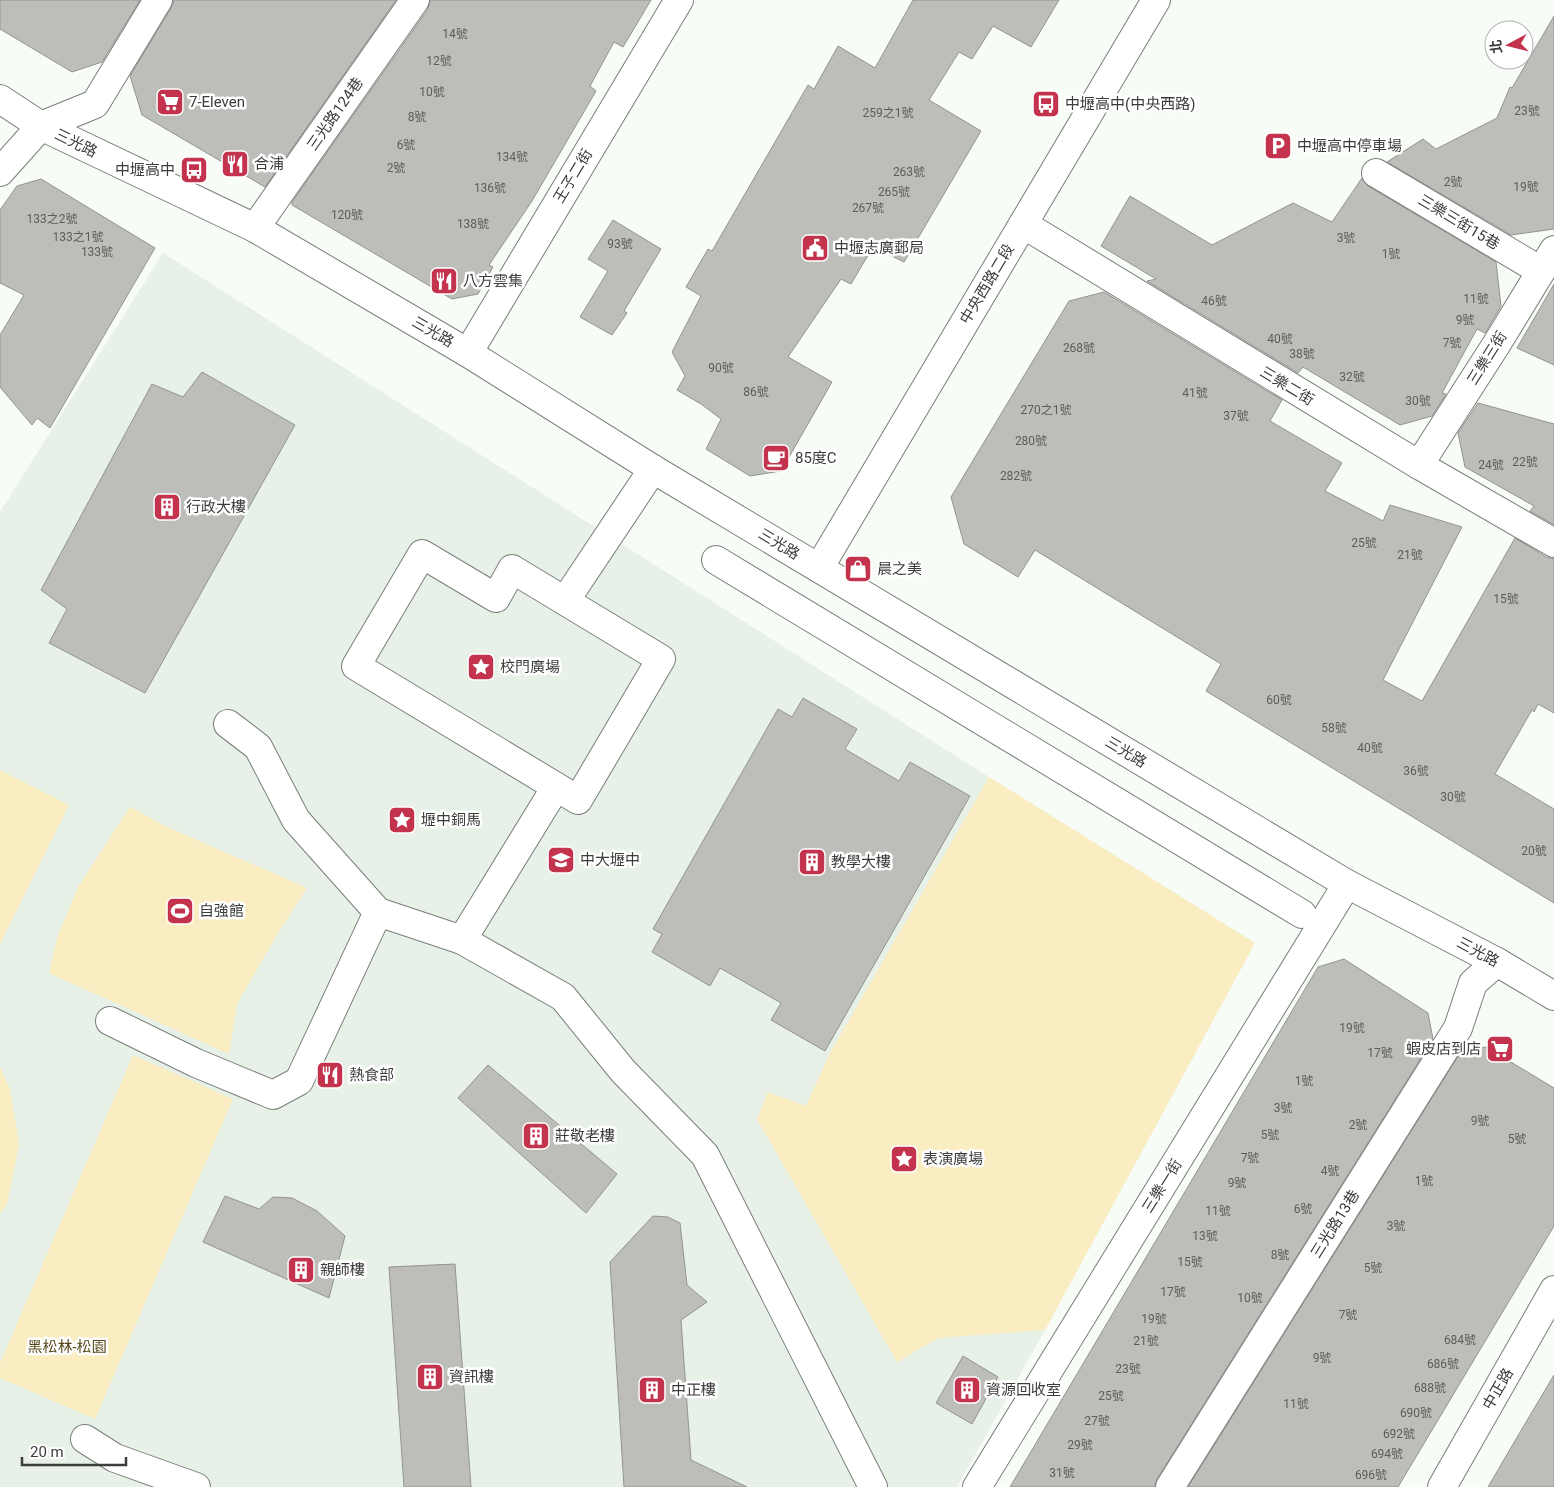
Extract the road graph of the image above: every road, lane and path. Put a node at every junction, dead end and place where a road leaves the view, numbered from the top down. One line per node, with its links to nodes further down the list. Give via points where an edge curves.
1 (158, 0): 6 (street, via 95,104)
2 (415, 0): 10 (street, 三光路124巷)
3 (679, 0): 12 (street, 王子二街)
4 (1156, 0): 9 (street, 中央西路二段)
5 (0, 99): 6 (street, 三光路)
6 (41, 126): 7 (street); 10 (street, 三光路)
7 (0, 172)
8 (1376, 173): 11 (street, 三樂三街15巷)
9 (1023, 224): 13 (street, 三樂二街); 17 (street, 中央西路二段)
10 (255, 228): 12 (street, 三光路)
11 (1548, 261): 13 (street, 三樂三街)
12 (468, 353): 14 (street, 三光路)
13 (1419, 465): 15 (street, 三樂二街)
14 (653, 468): 17 (street, 三光路); 18 (street)
15 (1554, 544)
16 (716, 560): 23 (street)
17 (819, 568): 21 (street, 三光路)
18 (565, 601): 20 (street, via 661,659 578,800); 20 (street, via 512,569 496,598 422,554 356,666)
19 (228, 724): 22 (street, via 258,748 296,820)
20 (556, 787): 24 (street)
21 (1348, 884): 25 (street, 三光路); 32 (street, 三樂一街)
22 (378, 912): 24 (street); 27 (street, via 299,1081 273,1095 196,1063)
23 (1302, 914)
24 (462, 940): 31 (street, via 563,998 623,1071 705,1155)
25 (1497, 962): 26 (street, 三光路); 33 (street, 三光路13巷, via 1473,984 1458,1028)
26 (1554, 996)
27 (110, 1021)
28 (1554, 1290): 34 (street, 中正路)
29 (85, 1439): 30 (street, via 115,1458)
30 (196, 1487)
31 (872, 1487)
32 (977, 1487)
33 (1170, 1487)
34 (1442, 1487)

